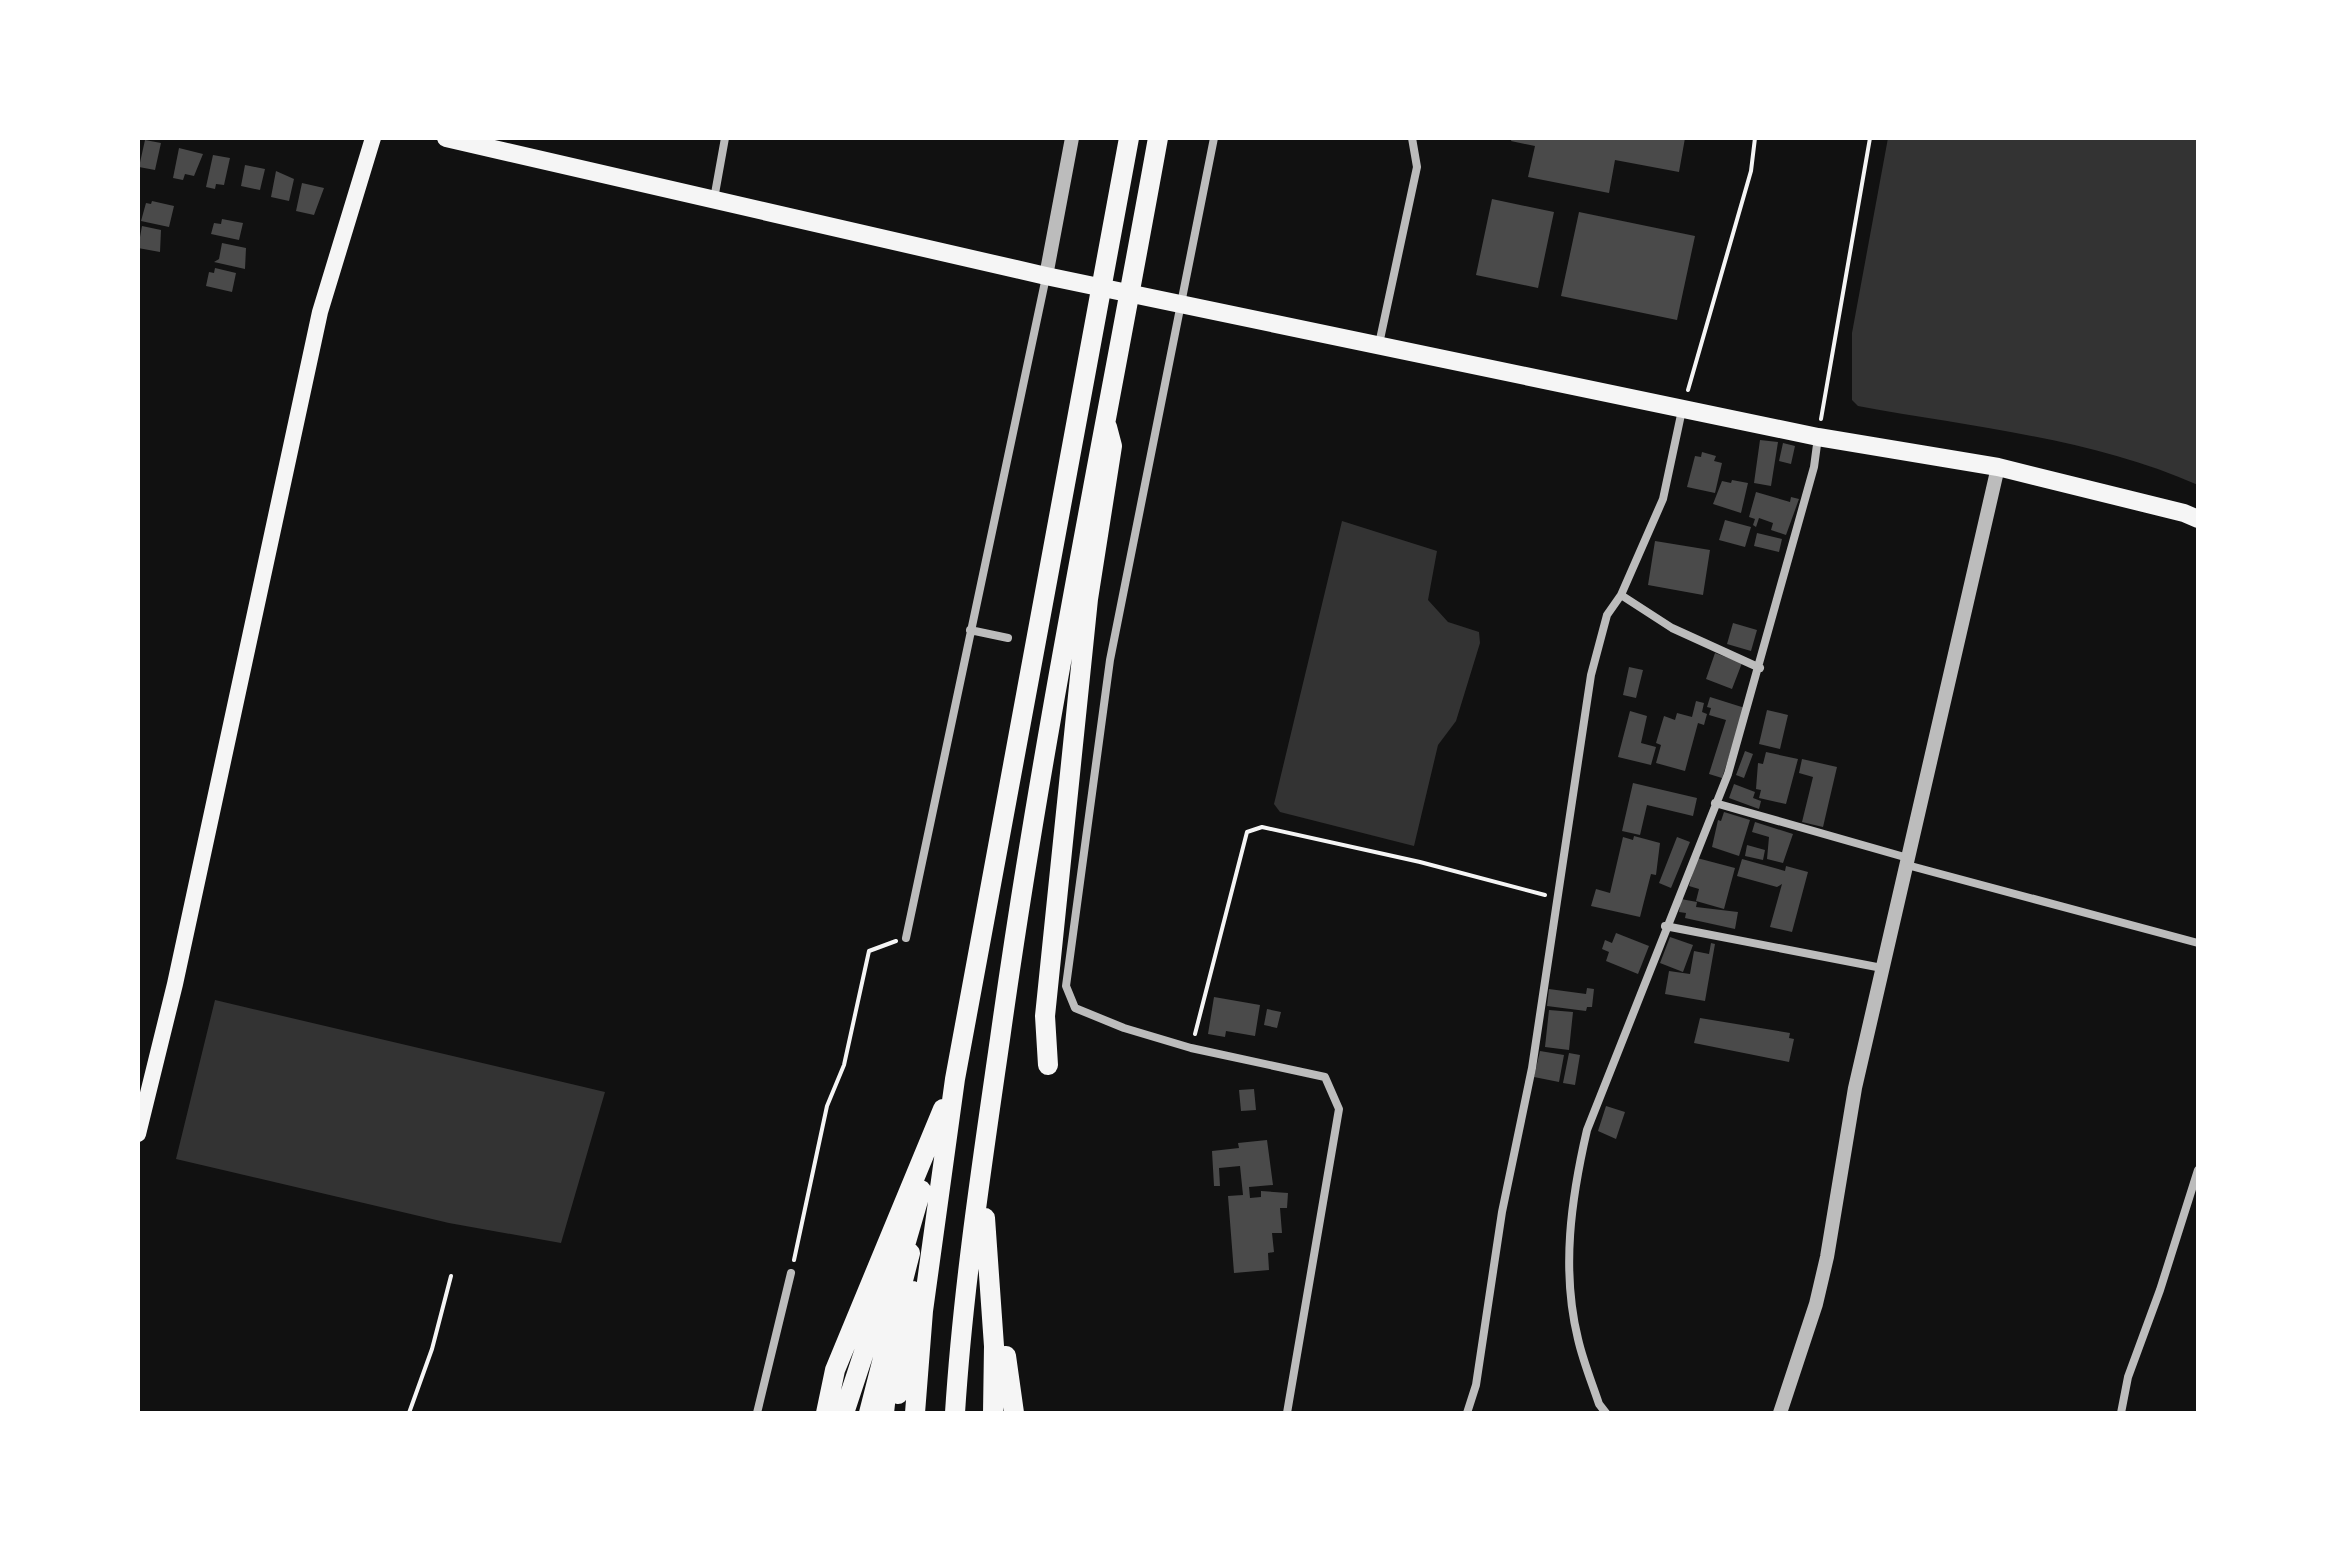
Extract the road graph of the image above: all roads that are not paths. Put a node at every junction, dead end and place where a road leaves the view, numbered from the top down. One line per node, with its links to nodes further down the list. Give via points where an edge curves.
1 (373, 138): 32 (main road, via 320,312)
2 (446, 138): 9 (main road)
3 (725, 138): 9 (street)
4 (1072, 138): 10 (street)
5 (1129, 138): 31 (highway)
6 (1158, 138): 14 (highway)
7 (1214, 138): 11 (street)
8 (1412, 138): 12 (street, via 1417,167)
9 (714, 200): 10 (main road)
10 (1046, 276): 11 (main road); 19 (street)
11 (1183, 305): 12 (main road); 22 (street)
12 (1379, 345): 13 (main road)
13 (1683, 408): 15 (main road); 18 (street, via 1663,499)
14 (1104, 416): 30 (highway, via 1112,446 1088,599 1045,1016); 33 (highway, via 1019,891)
15 (1818, 437): 16 (main road); 23 (street)
16 (1998, 467): 17 (main road); 25 (street)
17 (2198, 519)
18 (1621, 595): 23 (street, via 1672,628); 53 (street, via 1607,615 1591,675 1532,1068)
19 (970, 630): 20 (street); 27 (street)
20 (1008, 638)
21 (1099, 658): 22 (street)
22 (1110, 660): 52 (street, via 1066,986 1075,1008 1191,1048 1325,1077 1339,1109)
23 (1760, 668): 24 (street)
24 (1715, 803): 25 (street); 26 (street)
25 (1908, 862): 28 (street); 29 (street)
26 (1665, 926): 29 (street); 54 (street, via 1587,1130 1573,1192 1569,1281 1578,1340)
27 (906, 938)
28 (2198, 943)
29 (1882, 968): 55 (street, via 1855,1088 1825,1269)
30 (1048, 1065)
31 (955, 1079): 39 (highway, via 835,1370); 40 (highway); 41 (highway); 42 (highway); 43 (highway, via 889,1361); 44 (highway, via 903,1340); 45 (highway)
32 (138, 1134)
33 (983, 1150): 35 (highway); 46 (highway); 47 (highway); 48 (highway)
34 (2198, 1170): 56 (street, via 2128,1377)
35 (986, 1262): 37 (highway); 49 (highway, via 994,1346)
36 (791, 1273): 38 (street)
37 (1006, 1356): 50 (highway); 51 (highway)
38 (757, 1413)
39 (826, 1413)
40 (844, 1413)
41 (857, 1413)
42 (869, 1413)
43 (884, 1413)
44 (897, 1413)
45 (915, 1413)
46 (955, 1413)
47 (967, 1413)
48 (980, 1413)
49 (993, 1413)
50 (1005, 1413)
51 (1014, 1413)
52 (1287, 1413)
53 (1467, 1413)
54 (1606, 1413)
55 (1780, 1413)
56 (2121, 1413)

